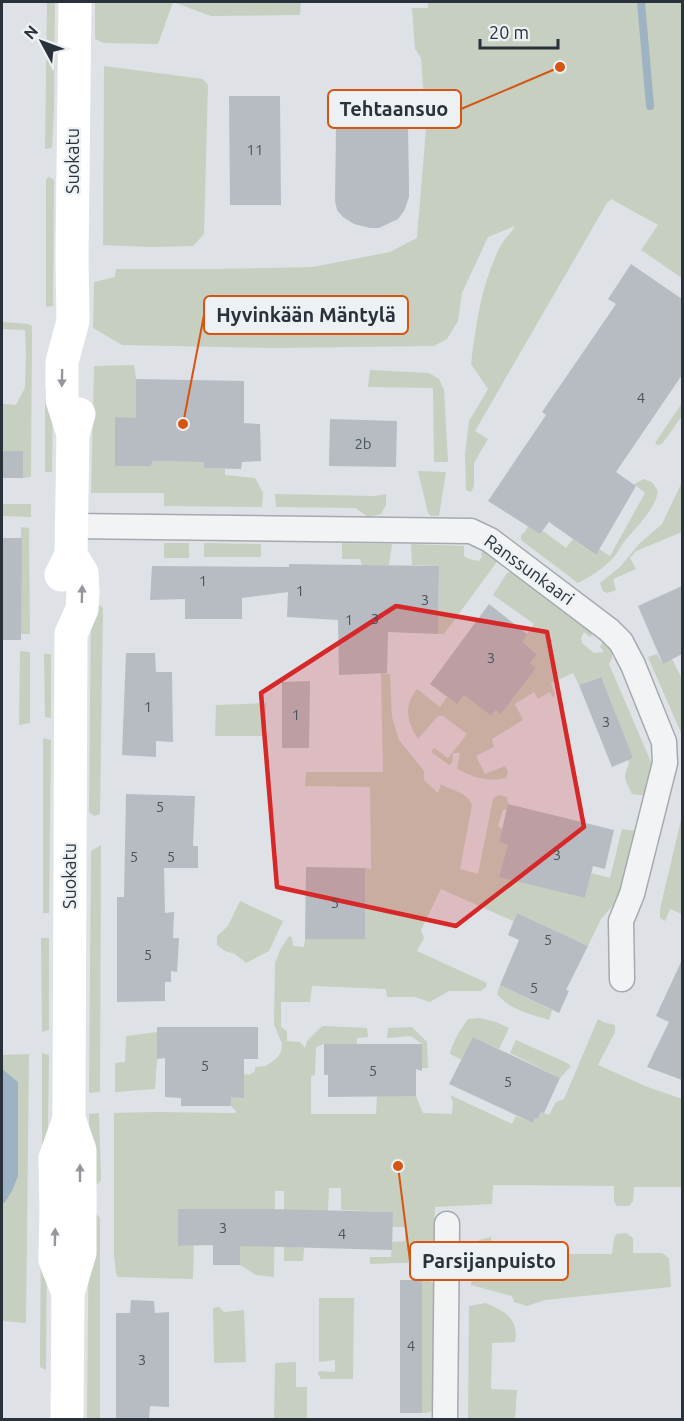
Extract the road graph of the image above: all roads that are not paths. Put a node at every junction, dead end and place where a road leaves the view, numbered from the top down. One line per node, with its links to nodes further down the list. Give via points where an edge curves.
1 (75, 2): 2 (street, Suokatu, via 73,321 84,362 83,399 73,434)
2 (71, 540): 3 (street, Ranssunkaari, via 471,531 490,540 609,630 621,642 633,665 664,742 662,774 632,894 621,921); 5 (street, Suokatu, one-way to 2, via 68,1293 80,1253 80,1150 69,1119 71,634 60,609 60,576)
3 (622, 979)
4 (447, 1224): 6 (street)
5 (67, 1419)
6 (445, 1419)

